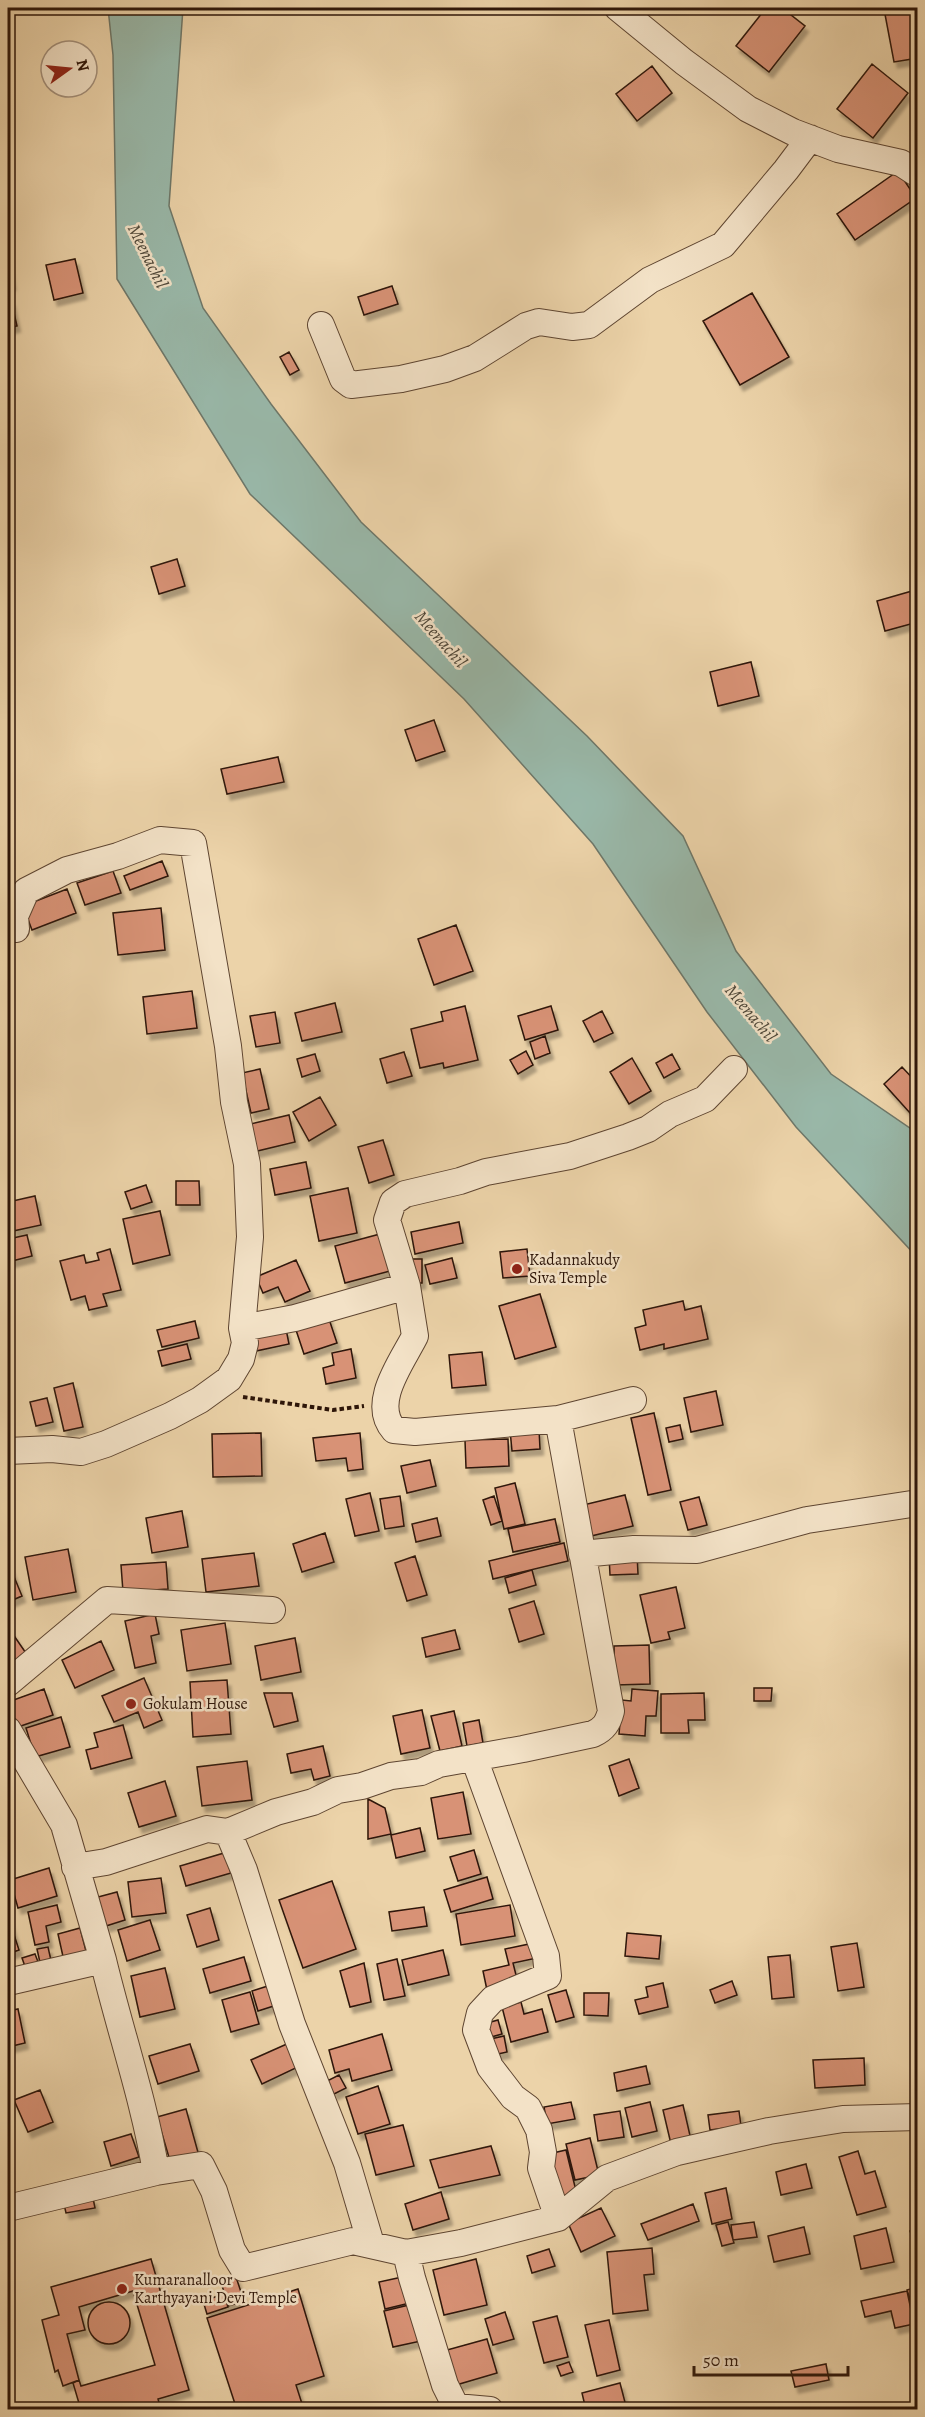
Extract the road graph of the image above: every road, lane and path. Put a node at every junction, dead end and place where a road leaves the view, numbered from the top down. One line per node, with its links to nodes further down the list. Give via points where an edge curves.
1 (618, 8): 2 (street, via 748,109)
2 (810, 138): 3 (street, via 838,149 901,163); 4 (street, via 723,244 650,280 589,325 572,327 539,322 475,358 445,369 351,385 343,379)
3 (918, 174)
4 (321, 325)
5 (16, 929): 8 (street, via 15,916 26,891 67,870 160,840 193,843 246,1164 250,1237)
6 (734, 1069): 7 (street, via 705,1099 628,1137 570,1156 486,1172 405,1194 393,1202 387,1220)
7 (407, 1286): 8 (street, via 295,1318); 11 (street, via 415,1336 401,1360)
8 (242, 1328): 9 (street, via 241,1359 229,1379)
9 (209, 1392): 11 (path, via 333,1410); 13 (street, via 170,1416 81,1452)
10 (633, 1400): 12 (street)
11 (385, 1404): 12 (street, via 386,1422 394,1430 415,1432)
12 (558, 1419): 15 (street)
13 (8, 1451)
14 (918, 1503): 15 (street, via 807,1520 697,1550)
15 (582, 1554): 19 (street, via 611,1711 609,1720 593,1734)
16 (272, 1610): 17 (street, via 106,1600)
17 (8, 1683)
18 (8, 1730): 21 (street, via 64,1825)
19 (474, 1758): 20 (street, via 338,1790); 27 (street, via 546,1956 548,1976 493,1999 480,2013 476,2030 490,2067 513,2097 528,2108 539,2130 541,2168)
20 (228, 1832): 21 (street, via 207,1829 116,1859); 28 (street, via 244,1870 292,2024 347,2163)
21 (75, 1867): 22 (street)
22 (103, 1960): 23 (street); 25 (street)
23 (8, 1982)
24 (918, 2117): 27 (street, via 843,2119 677,2152 607,2178)
25 (156, 2172): 26 (street); 28 (street, via 201,2165 214,2191 232,2250 243,2268 353,2241)
26 (8, 2208)
27 (558, 2218): 29 (street)
28 (371, 2244): 29 (street)
29 (406, 2253): 30 (street, via 445,2385 456,2407)
30 (490, 2409)

